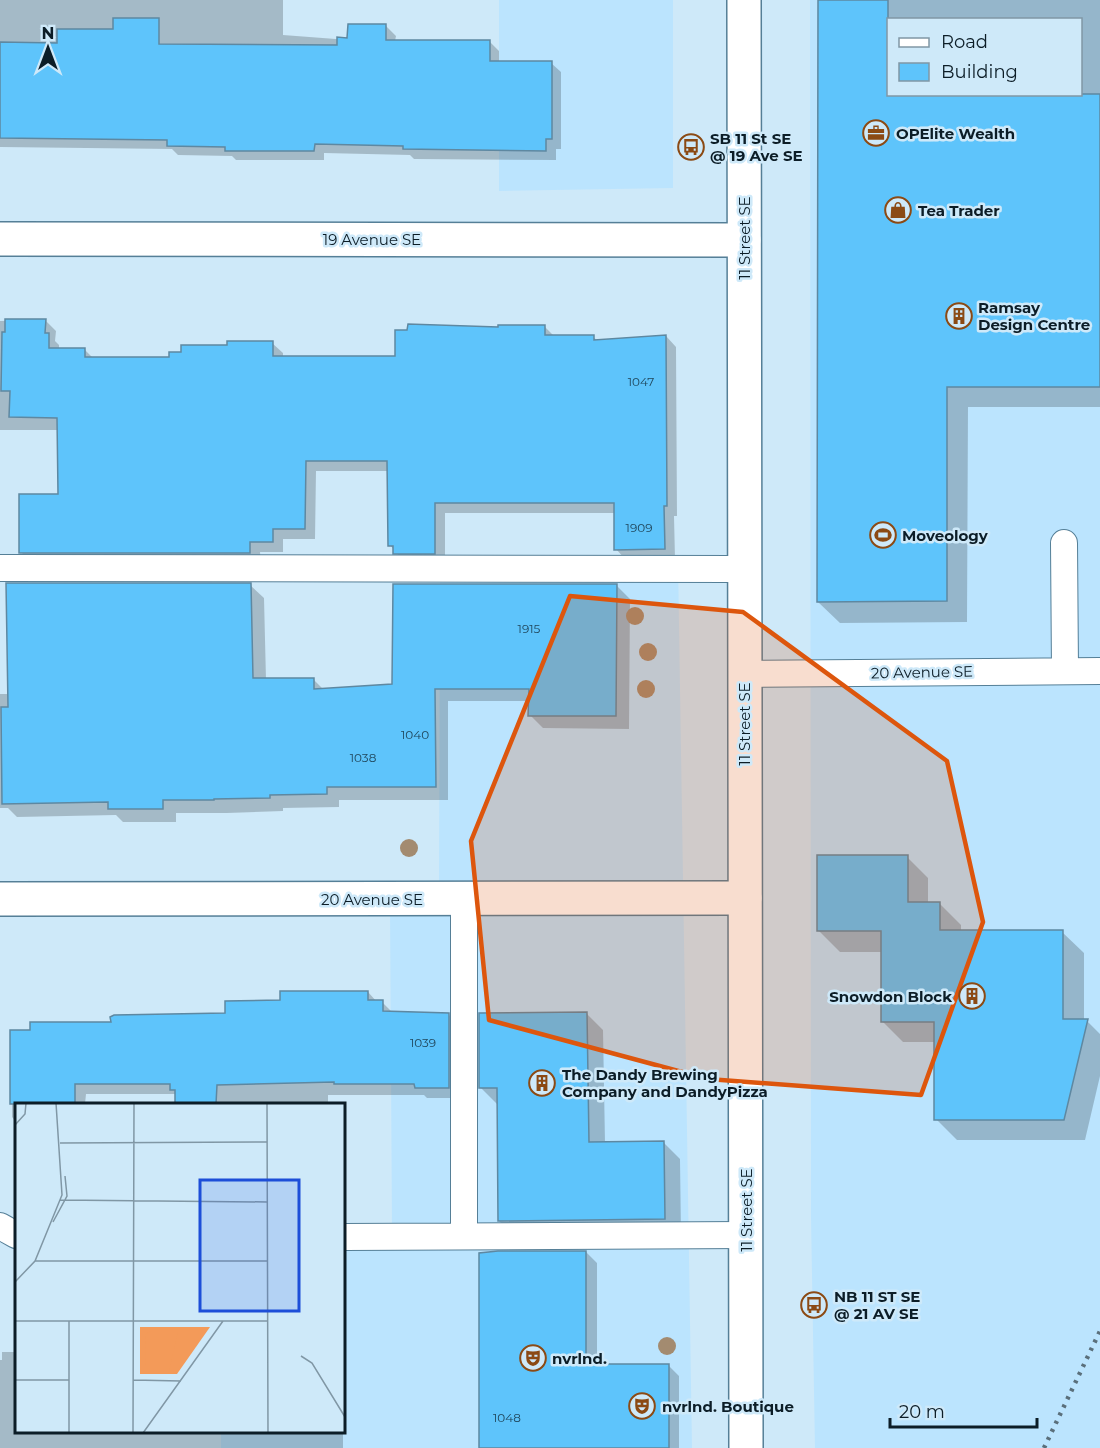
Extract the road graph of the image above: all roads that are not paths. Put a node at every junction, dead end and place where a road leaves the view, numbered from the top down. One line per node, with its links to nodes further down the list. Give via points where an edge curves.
1 (744, 0): 3 (street, 11 Street SE)
2 (0, 239): 3 (street, 19 Avenue SE)
3 (744, 240): 6 (street, 11 Street SE)
4 (1064, 543): 8 (lane)
5 (0, 568): 6 (lane)
6 (745, 569): 9 (street, 11 Street SE)
7 (1100, 670): 8 (lane, 20 Avenue SE)
8 (1065, 671): 9 (lane, 20 Avenue SE)
9 (744, 674): 10 (street, 11 Street SE)
10 (745, 898): 12 (street, 20 Avenue SE); 15 (street, 11 Street SE)
11 (0, 899): 12 (street, 20 Avenue SE)
12 (464, 899): 16 (lane)
13 (0, 1226): 14 (lane)
14 (15, 1234)
15 (746, 1235): 16 (lane); 18 (street, 11 Street SE)
16 (465, 1236): 17 (lane)
17 (345, 1237)
18 (746, 1448)

